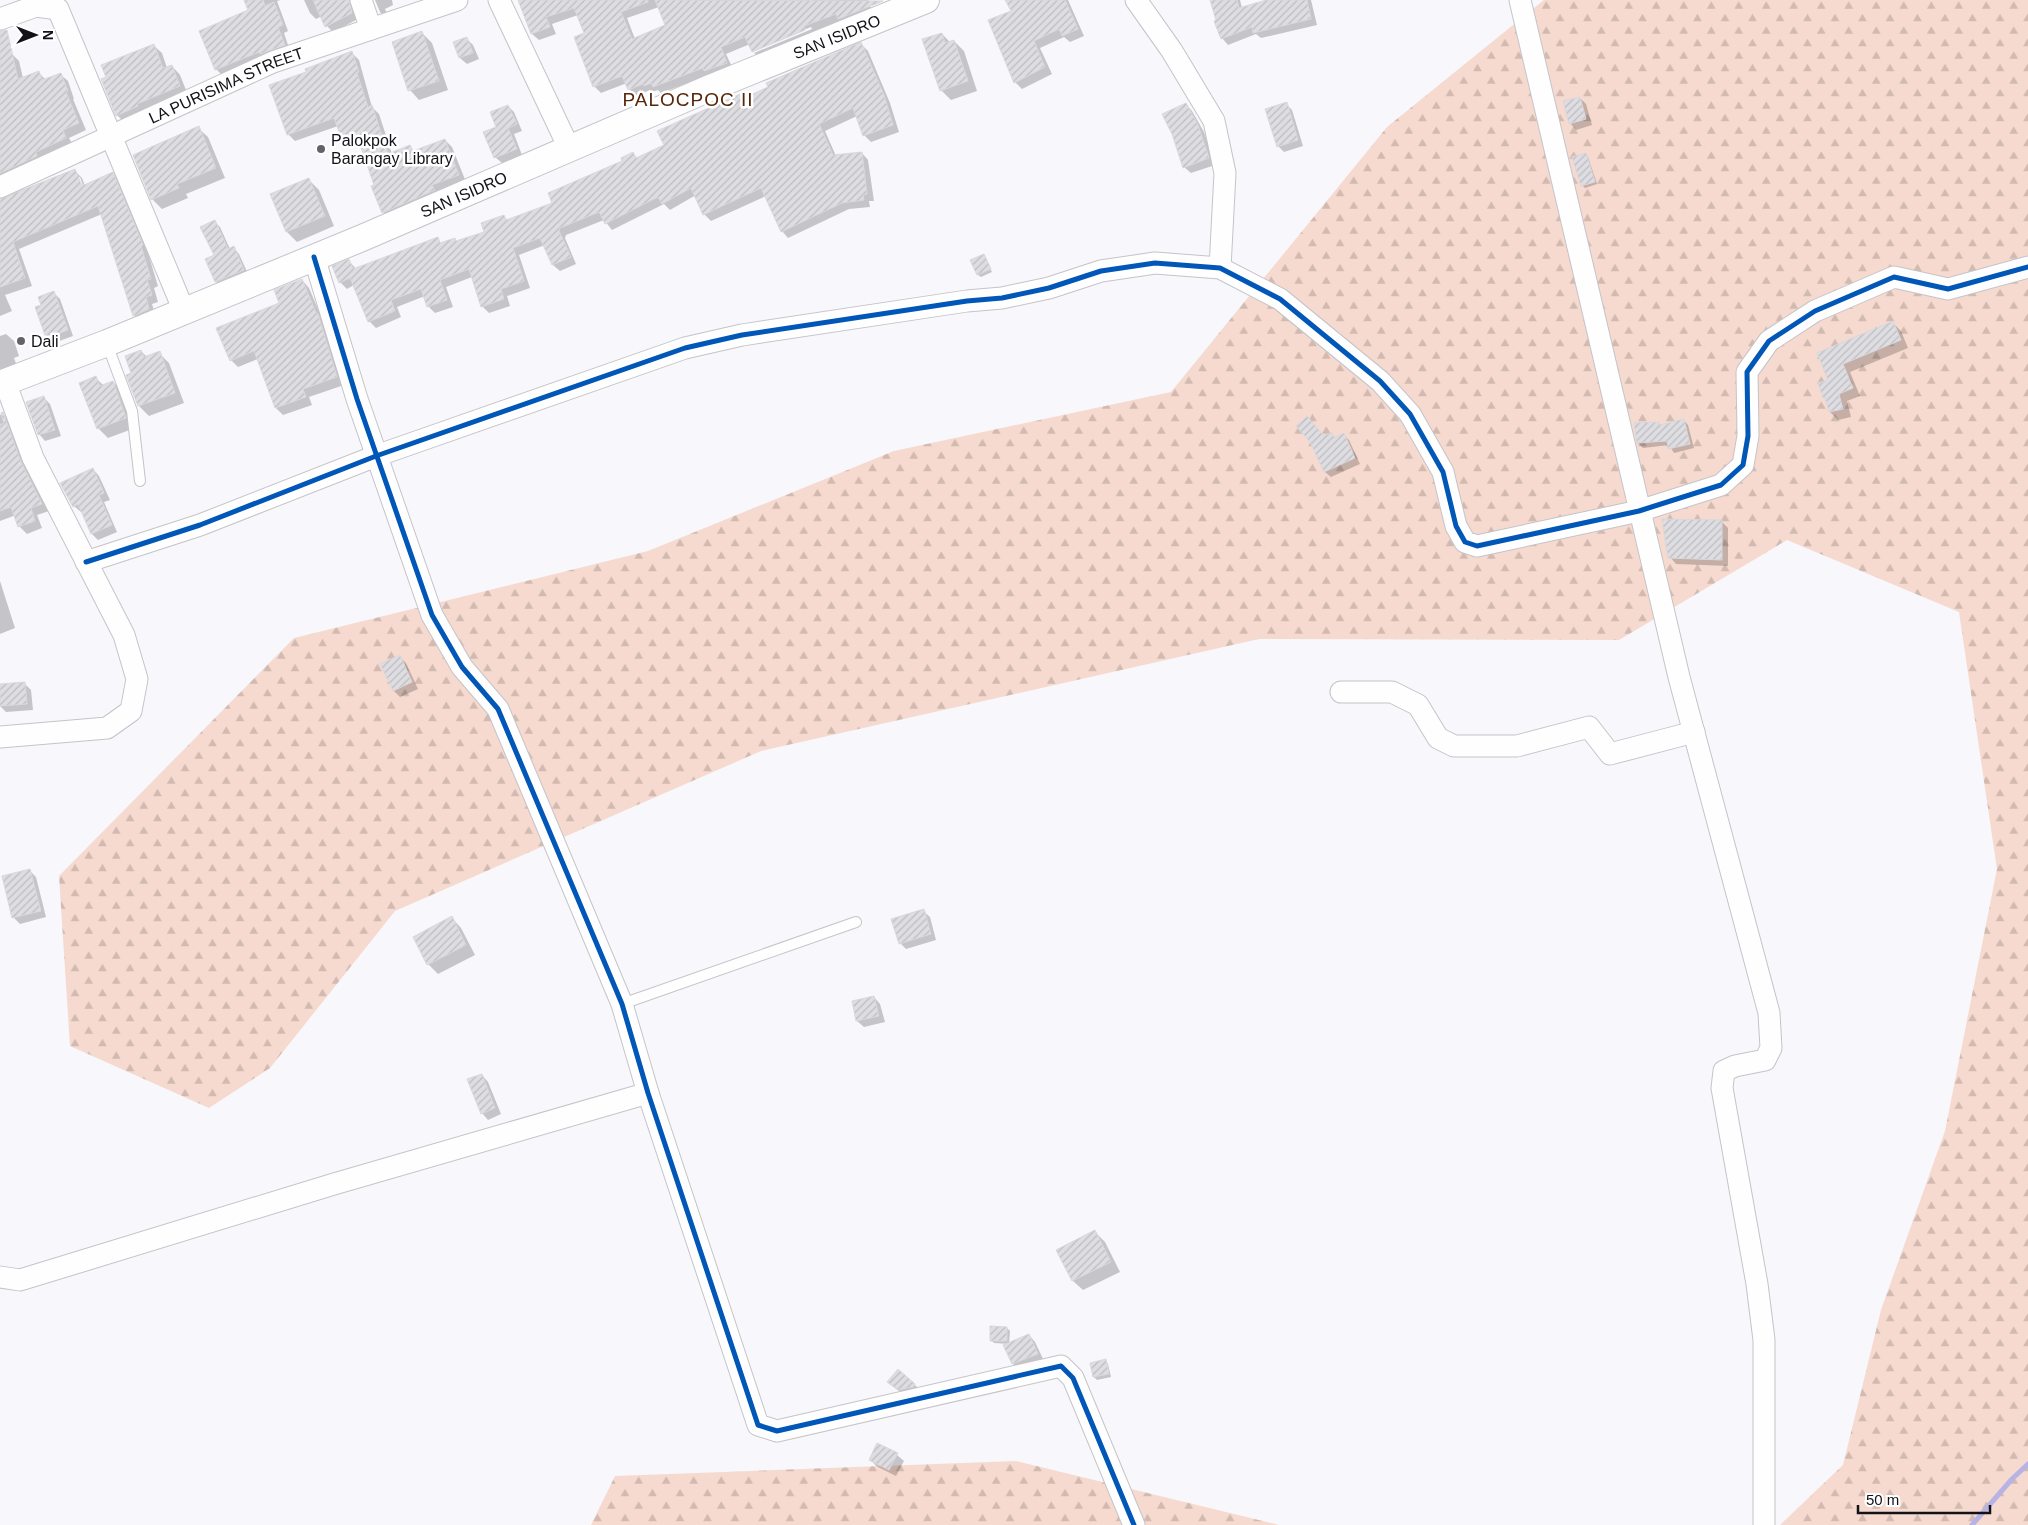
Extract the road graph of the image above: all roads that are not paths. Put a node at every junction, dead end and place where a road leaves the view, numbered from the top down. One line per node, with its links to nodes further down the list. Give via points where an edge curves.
1 (361, 0): 8 (street)
2 (457, 0): 8 (street, LA PURISIMA STREET)
3 (499, 0): 10 (street)
4 (926, 0): 10 (street, SAN ISIDRO)
5 (1136, 0): 14 (street, via 1172,50 1214,121 1225,173)
6 (1520, 0): 20 (street)
7 (0, 19): 9 (street, via 36,6 58,9)
8 (372, 29): 9 (street, LA PURISIMA STREET, via 273,62)
9 (112, 136): 11 (street, LA PURISIMA STREET); 15 (street)
10 (569, 148): 12 (street, SAN ISIDRO)
11 (0, 187)
12 (314, 257): 15 (street, SAN ISIDRO); 18 (street)
13 (2028, 266): 20 (street, via 1948,289 1894,277 1815,310 1769,341 1747,372 1748,436 1744,465 1721,485)
14 (1220, 268): 18 (street, via 1155,263 1101,271 1049,288 1002,298 742,335 685,348); 20 (street, via 1280,299 1380,381 1410,414 1443,472 1456,526 1465,542 1477,546)
15 (184, 311): 16 (street, SAN ISIDRO)
16 (107, 343): 17 (street, SAN ISIDRO); 19 (lane, via 132,411)
17 (2, 383): 21 (street, via 33,458)
18 (376, 456): 21 (street, via 200,525); 26 (street, via 432,616 462,668 498,709)
19 (140, 481)
20 (1639, 511): 23 (street)
21 (86, 562): 24 (street, via 124,635 135,670 137,679 132,711 106,728)
22 (1341, 692): 23 (street, via 1392,692 1418,705 1438,738 1454,746 1517,746 1589,727 1610,754)
23 (1694, 732): 30 (street, via 1769,1013 1771,1048 1766,1060 1724,1071 1722,1088 1764,1340)
24 (0, 737)
25 (856, 922): 26 (lane)
26 (622, 1004): 27 (street)
27 (648, 1092): 28 (street, via 20,1280); 29 (street, via 758,1425 776,1431 1061,1366 1073,1378)
28 (0, 1277)
29 (1134, 1525)
30 (1764, 1525)

